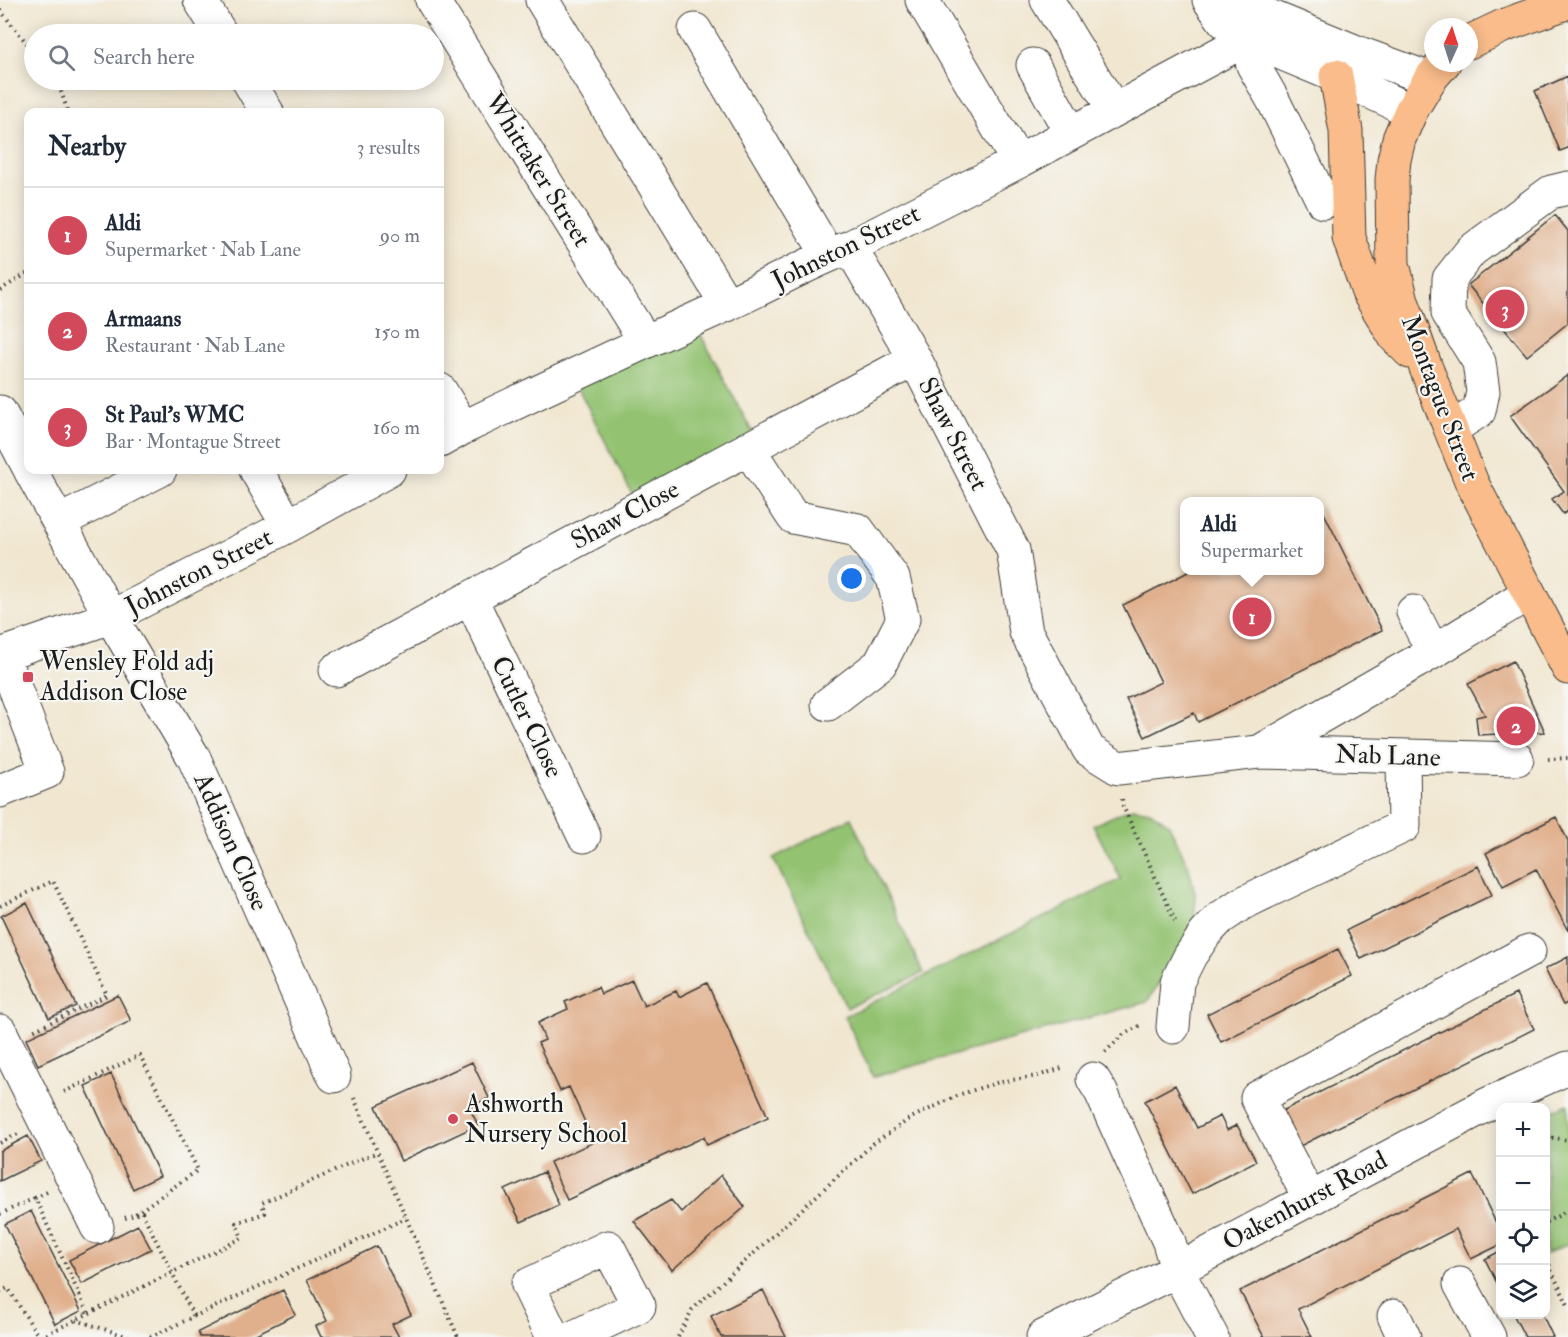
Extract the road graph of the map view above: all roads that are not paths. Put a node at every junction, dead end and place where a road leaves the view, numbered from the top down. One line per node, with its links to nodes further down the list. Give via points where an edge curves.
1 (200, 0): 9 (street)
2 (432, 0): 27 (street, Whittaker Street)
3 (542, 0): 26 (street)
4 (922, 0): 22 (street)
5 (1047, 0): 19 (street)
6 (1209, 0): 12 (street, via 1224,21)
7 (1231, 0): 14 (street, Montague Street, via 1367,56)
8 (1568, 2): 11 (highway)
9 (215, 24)
10 (694, 30): 25 (street, Shaw Street)
11 (1478, 38)
12 (1247, 39): 16 (street); 19 (street, Johnston Street); 24 (street, via 1253,65)
13 (1034, 65): 21 (street)
14 (1424, 68)
15 (1436, 72): 20 (highway, Montague Street)
16 (1336, 76): 20 (street); 29 (highway, via 1346,131 1349,238 1368,292 1395,337)
17 (254, 90): 18 (street)
18 (265, 108)
19 (1114, 110): 21 (street, Johnston Street)
20 (1411, 111): 29 (highway, Montague Street, via 1394,160 1393,264)
21 (1071, 134): 22 (street, Johnston Street)
22 (1018, 162): 25 (street, Johnston Street)
23 (1559, 190): 32 (street, via 1471,251 1449,279 1449,313 1479,362 1483,392 1479,411)
24 (1323, 202)
25 (839, 251): 26 (street, Johnston Street); 28 (street, Shaw Street)
26 (727, 305): 27 (street, Johnston Street)
27 (645, 341): 33 (street, Johnston Street)
28 (915, 359): 34 (street, Shaw Close); 54 (street, Shaw Street, via 1013,550 1026,633 1089,750)
29 (1426, 368): 32 (highway, Montague Street)
30 (444, 406): 33 (street)
31 (3, 426): 35 (street, Addison Close)
32 (1451, 429): 42 (highway, Montague Street, via 1472,483)
33 (451, 435)
34 (748, 448): 43 (street, Shaw Close); 50 (street, via 793,517 858,530 893,578 903,619 880,664)
35 (24, 460)
36 (32, 474): 40 (street, Addison Close)
37 (152, 474): 40 (street)
38 (258, 474): 41 (street)
39 (382, 474): 41 (street, Johnston Street)
40 (59, 522): 45 (street, Addison Close)
41 (288, 526): 45 (street, Johnston Street)
42 (1529, 593): 46 (street, Nab Lane); 47 (highway, Montague Street)
43 (471, 599): 49 (street, Shaw Close); 56 (street, Cutler Close)
44 (1413, 612): 46 (street)
45 (111, 617): 48 (street, Johnston Street); 62 (street, Addison Close, via 194,758)
46 (1433, 652): 51 (street, Nab Lane)
47 (1565, 653)
48 (1, 654): 55 (street, via 47,772)
49 (336, 670)
50 (828, 704)
51 (1259, 752): 52 (street, Nab Lane); 54 (street, Nab Lane)
52 (1403, 757): 53 (street, Nab Lane); 58 (street, via 1404,826 1241,904 1219,919 1183,969)
53 (1517, 759)
54 (1118, 768)
55 (0, 791)
56 (584, 836)
57 (1529, 951): 63 (street, via 1257,1098)
58 (1173, 1027)
59 (3, 1038): 64 (street)
60 (1089, 1066): 65 (street)
61 (1568, 1068): 63 (street, Oakenhurst Road, via 1488,1104)
62 (334, 1076)
63 (1310, 1199): 65 (street, Oakenhurst Road)
64 (97, 1227)
65 (1177, 1270): 69 (street, Oakenhurst Road); 70 (street)
66 (1460, 1284): 71 (street)
67 (553, 1337): 68 (street, via 528,1285 608,1247 639,1306)
68 (574, 1337)
69 (1043, 1337)
70 (1212, 1337)
71 (1489, 1337)

